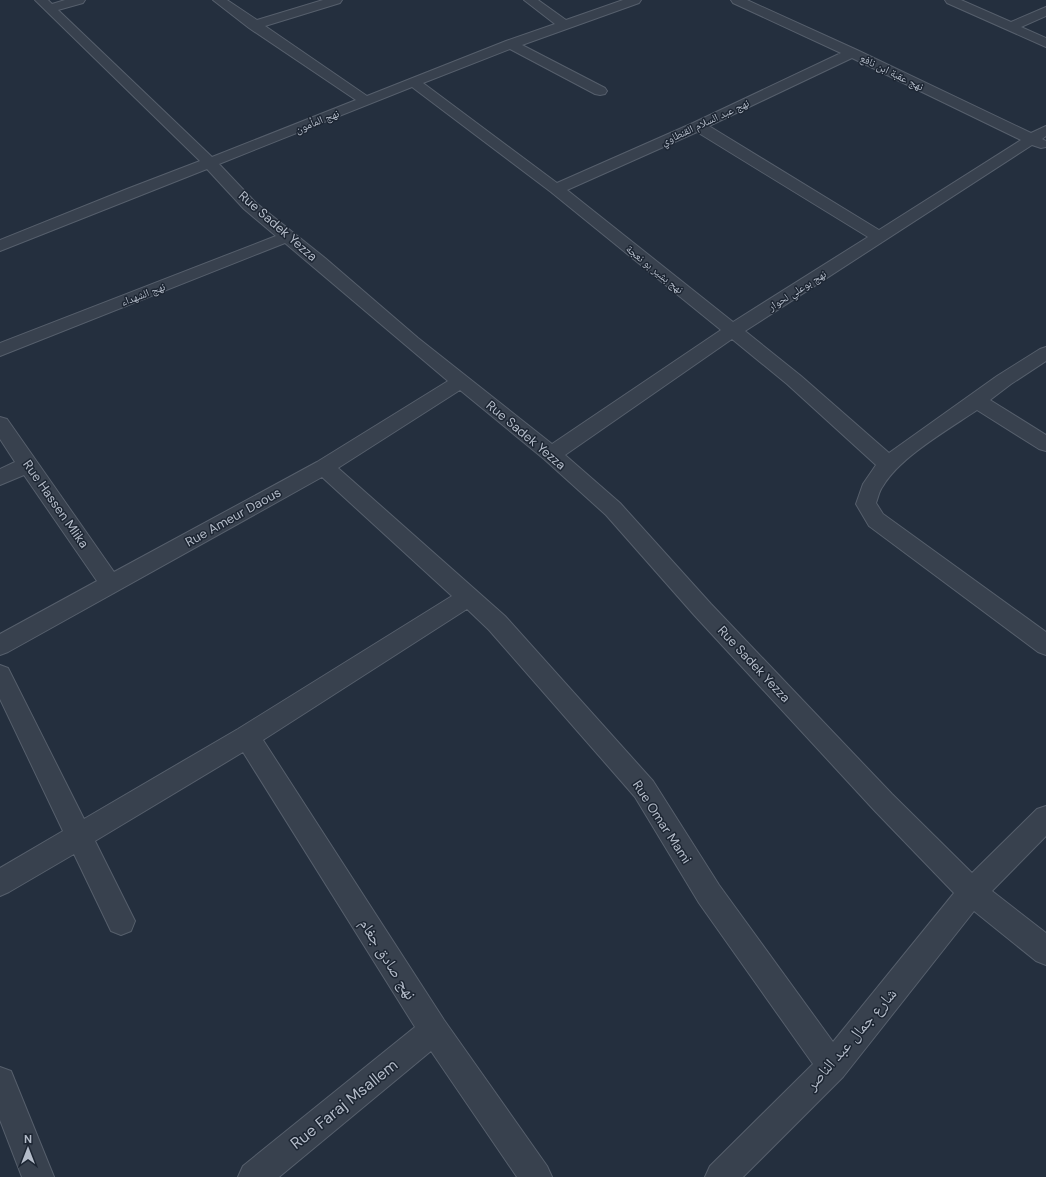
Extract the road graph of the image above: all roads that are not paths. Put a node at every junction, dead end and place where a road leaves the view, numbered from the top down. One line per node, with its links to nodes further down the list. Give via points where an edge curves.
1 (79, 0): 8 (street)
2 (219, 0): 11 (street)
3 (336, 0): 11 (street)
4 (530, 0): 10 (street)
5 (635, 0): 10 (street, نهج المأمون)
6 (737, 0): 15 (street, نهج عقبة ابن نافع)
7 (951, 0): 12 (street)
8 (45, 4): 22 (street, Rue Sadek Yezza)
9 (1046, 11): 12 (street)
10 (565, 24): 14 (street, نهج المأمون)
11 (254, 25): 18 (street)
12 (1011, 27): 13 (street)
13 (1046, 43)
14 (511, 44): 16 (street, نهج المأمون); 17 (street)
15 (852, 53): 19 (street, نهج عبد السلام القنطاوي); 21 (street, نهج عقبة ابن نافع)
16 (412, 82): 18 (street, نهج المأمون); 23 (street, نهج بشير بو نعجة)
17 (600, 91)
18 (366, 101): 22 (street, نهج المأمون)
19 (698, 126): 23 (street, نهج عبد السلام القنطاوي); 25 (street)
20 (1046, 130): 21 (street, نهج بوعلي لحوار)
21 (1039, 143): 25 (street, نهج بوعلي لحوار)
22 (210, 163): 24 (street, Rue Sadek Yezza, via 250,206); 26 (street, نهج المأمون)
23 (556, 189): 27 (street, نهج بشير بو نعجة)
24 (286, 237): 28 (street, نهج الشهداء); 30 (street, Rue Sadek Yezza)
25 (880, 237): 27 (street, نهج بوعلي لحوار)
26 (0, 246)
27 (732, 331): 34 (street, نهج بوعلي لحوار); 36 (street, نهج بشير بو نعجة, via 794,380)
28 (0, 350)
29 (1046, 353): 31 (street)
30 (461, 381): 34 (street, Rue Sadek Yezza); 37 (street, Rue Ameur Daous)
31 (977, 401): 33 (street); 36 (street)
32 (0, 424): 35 (street, Rue Hassen Mlika)
33 (1046, 444)
34 (550, 454): 48 (street, Rue Sadek Yezza, via 613,509 703,610 883,802)
35 (28, 464): 38 (street); 39 (street, Rue Hassen Mlika)
36 (889, 465): 42 (street, via 874,483 866,504 876,520)
37 (324, 467): 39 (street, Rue Ameur Daous); 40 (street, Rue Omar Mami)
38 (0, 478)
39 (111, 584): 41 (street, Rue Ameur Daous)
40 (467, 598): 44 (street); 52 (street, Rue Omar Mami, via 497,623 644,789 709,894)
41 (0, 645)
42 (1046, 645)
43 (0, 675): 46 (street)
44 (247, 736): 46 (street); 51 (street, نهج صادق جغام)
45 (1046, 818): 48 (street, شارع جمال عبد الناصر)
46 (80, 835): 47 (street); 49 (street)
47 (0, 883)
48 (972, 892): 50 (street, Rue Sadek Yezza); 52 (street, شارع جمال عبد الناصر)
49 (121, 921)
50 (1046, 950)
51 (434, 1030): 55 (street, Rue Faraj Msallem); 56 (street, نهج صادق جغام)
52 (832, 1066): 57 (street, شارع جمال عبد الناصر)
53 (0, 1082): 54 (street)
54 (38, 1177)
55 (254, 1177)
56 (536, 1177)
57 (721, 1177)

